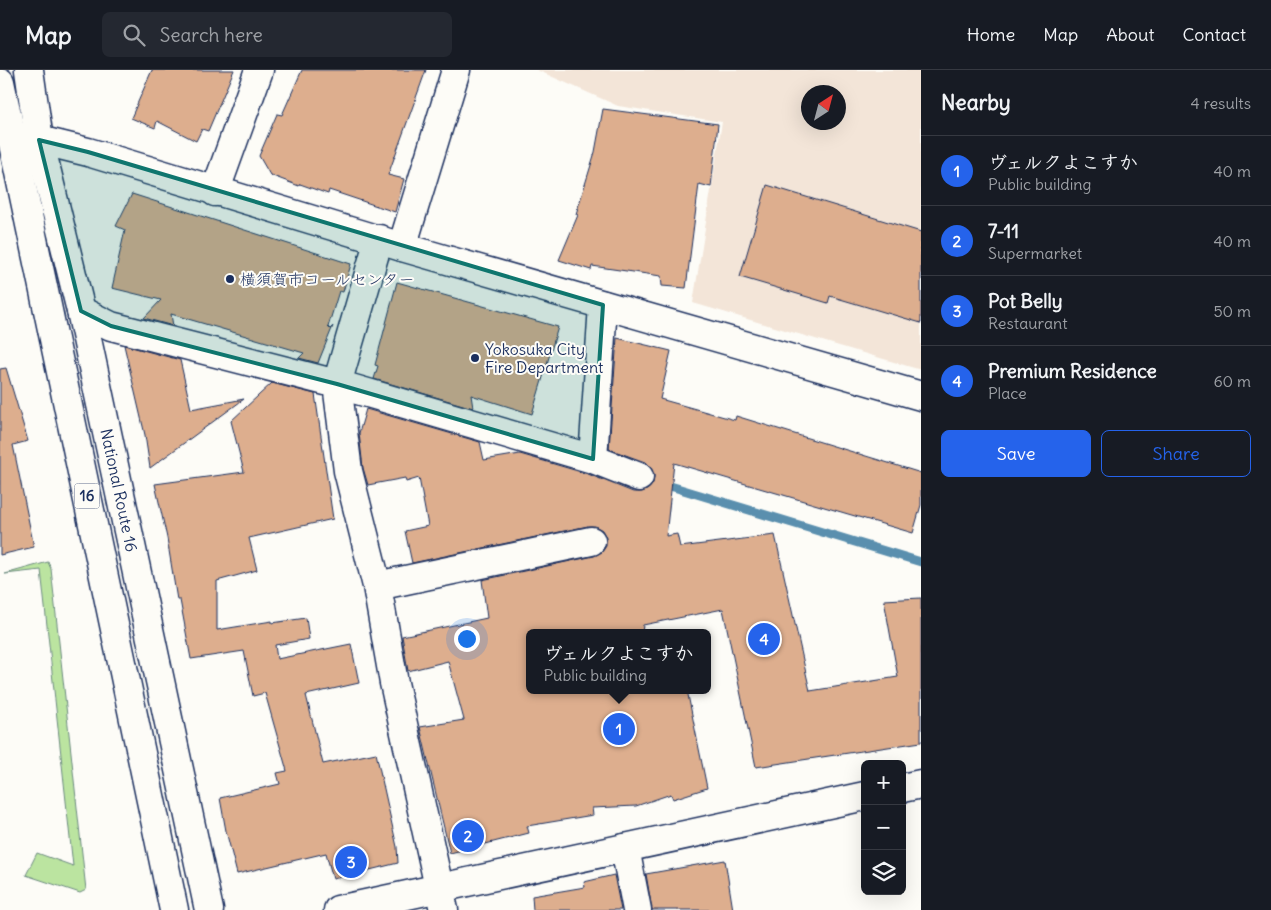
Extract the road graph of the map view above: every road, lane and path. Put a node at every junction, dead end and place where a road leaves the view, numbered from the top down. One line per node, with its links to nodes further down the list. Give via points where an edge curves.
1 (29, 70): 6 (main road, National Route 16 / 16)
2 (259, 70): 7 (main road)
3 (456, 70): 8 (main road)
4 (0, 82): 5 (main road, National Route 16 / 16)
5 (6, 131): 6 (main road); 22 (main road, National Route 16 / 16)
6 (39, 140): 7 (main road); 10 (main road, National Route 16 / 16)
7 (215, 192): 8 (main road)
8 (391, 243): 9 (main road); 11 (main road)
9 (603, 305): 12 (main road); 13 (main road)
10 (81, 311): 11 (main road, via 111,326); 23 (main road, National Route 16 / 16)
11 (337, 384): 13 (main road); 16 (main road, via 348,471)
12 (921, 396)
13 (593, 460): 14 (main road)
14 (639, 477)
15 (591, 541): 16 (main road)
16 (377, 586): 21 (main road, via 394,683)
17 (921, 784): 18 (main road)
18 (906, 787)
19 (861, 797): 20 (main road)
20 (624, 848): 21 (main road); 25 (main road)
21 (441, 899): 24 (main road)
22 (174, 910)
23 (210, 910)
24 (338, 910)
25 (637, 910)

